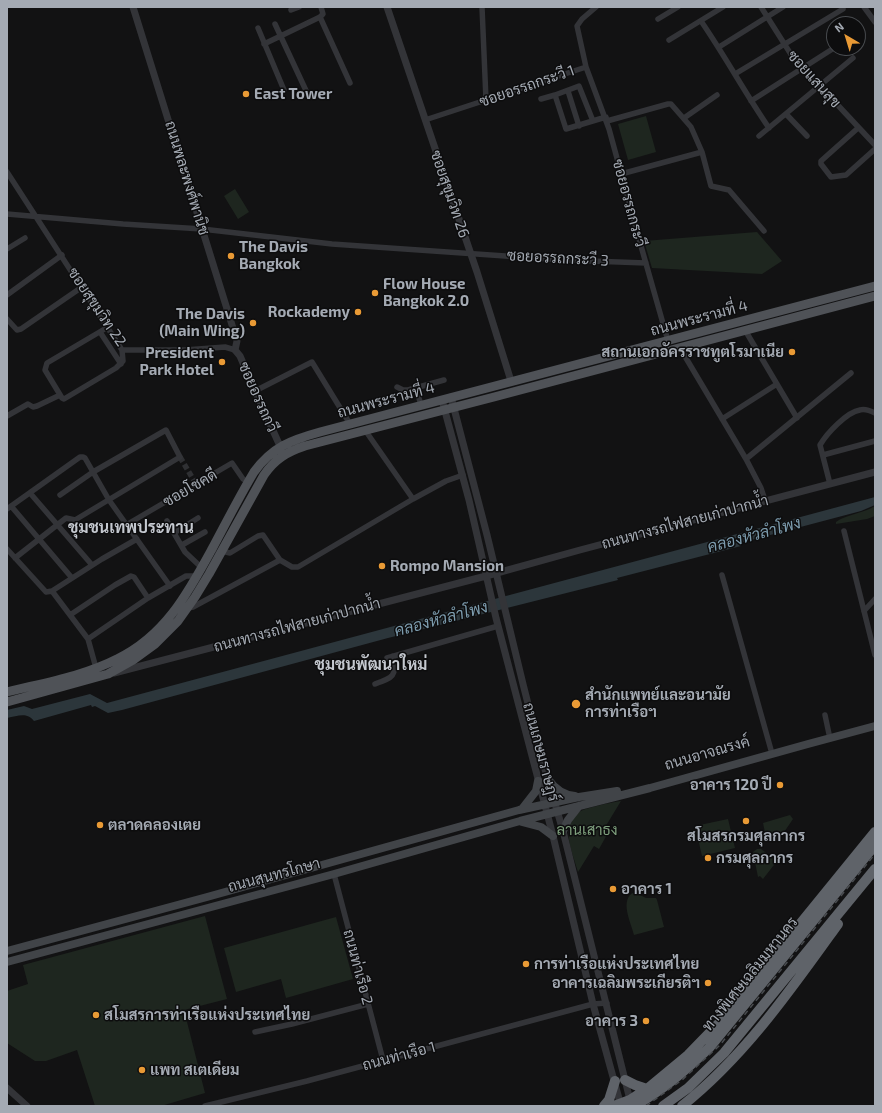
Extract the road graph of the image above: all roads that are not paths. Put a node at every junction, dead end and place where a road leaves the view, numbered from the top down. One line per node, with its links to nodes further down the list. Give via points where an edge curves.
1 (133, 7): 58 (street, ถนนพละพงศ์พานิช)
2 (299, 7): 13 (street)
3 (321, 7): 14 (street, via 323,14)
4 (388, 7): 44 (street, ซอยสุขุมวิท 26)
5 (482, 7): 39 (street)
6 (596, 7): 28 (street, ซอยอรรถกระวี 1, via 577,26)
7 (678, 7): 16 (street)
8 (723, 7): 17 (street)
9 (761, 7): 15 (street, ซอยแสนสุข)
10 (783, 7): 15 (street)
11 (864, 7): 18 (street)
12 (843, 9): 24 (street)
13 (291, 10)
14 (320, 17): 21 (street); 31 (street)
15 (767, 17): 24 (street, ซอยแสนสุข); 25 (street)
16 (658, 19)
17 (701, 21): 22 (street); 25 (street)
18 (875, 22)
19 (275, 24): 21 (street)
20 (258, 28): 23 (street)
21 (281, 36): 23 (street); 37 (street)
22 (669, 40)
23 (264, 44): 33 (street)
24 (784, 44): 29 (street, ซอยแสนสุข); 30 (street)
25 (719, 48): 30 (street)
26 (826, 53): 29 (street)
27 (853, 58): 32 (street)
28 (586, 66): 39 (street, ซอยอรรถกระวี 1); 43 (street, ซอยอรรถกระวี)
29 (803, 68): 32 (street, ซอยแสนสุข); 40 (street)
30 (735, 74): 40 (street)
31 (350, 83)
32 (820, 85): 41 (street); 48 (street, ซอยแสนสุข)
33 (284, 90)
34 (568, 91): 35 (street); 45 (street, via 580,88); 46 (street)
35 (554, 95): 38 (street); 46 (street, via 565,128)
36 (717, 95): 42 (street)
37 (309, 97)
38 (540, 98)
39 (486, 100): 44 (street, ซอยอรรถกระวี 1)
40 (751, 101): 47 (street)
41 (786, 114): 47 (street); 50 (street)
42 (684, 118): 43 (street, via 668,104); 53 (street)
43 (606, 119): 45 (street); 55 (street, ซอยอรรถกระวี)
44 (425, 120): 62 (street, ซอยสุขุมวิท 26)
45 (593, 121): 46 (street)
46 (579, 126)
47 (769, 128): 49 (street)
48 (858, 128): 51 (street, ซอยแสนสุข); 52 (street, via 821,161 831,177 844,176)
49 (759, 136)
50 (807, 136)
51 (875, 145)
52 (875, 149)
53 (702, 152): 55 (street); 59 (street, via 711,186 729,190)
54 (7, 172): 57 (street, ซอยสุขุมวิท 22)
55 (621, 174): 64 (street, ซอยอรรถกระวี)
56 (7, 214): 57 (street, ซอยอรรถกระวี 3)
57 (36, 216): 58 (street, ซอยอรรถกระวี 3); 63 (street, ซอยสุขุมวิท 22)
58 (202, 228): 62 (street, ซอยอรรถกระวี 3, via 332,244); 76 (street, ถนนพละพงศ์พานิช, via 237,341)
59 (764, 230)
60 (25, 238): 61 (street)
61 (7, 250)
62 (470, 253): 64 (street, ซอยอรรถกระวี 3); 81 (street, ซอยสุขุมวิท 26)
63 (62, 255): 66 (street, ซอยสุขุมวิท 22); 67 (street)
64 (646, 263): 73 (street, ซอยอรรถกระวี)
65 (875, 286): 73 (main road, ถนนพระรามที่ 4)
66 (82, 287): 69 (street, via 20,329 17,330); 70 (street, ซอยสุขุมวิท 22)
67 (7, 295)
68 (875, 296): 71 (main road, ถนนพระรามที่ 4)
69 (7, 319)
70 (108, 327): 72 (street); 75 (street, ซอยสุขุมวิท 22)
71 (745, 330): 74 (main road, ถนนพระรามที่ 4); 82 (street)
72 (100, 332): 78 (street); 86 (street, via 47,363 45,370)
73 (668, 341): 77 (main road); 81 (main road, ถนนพระรามที่ 4)
74 (680, 348): 77 (main road, ถนนพระรามที่ 4); 93 (street)
75 (122, 350): 76 (street, ซอยสุขุมวิท 22, via 225,347); 78 (street)
76 (235, 350): 85 (street, ซอยอรรถกวี)
77 (670, 350): 89 (main road, ถนนพระรามที่ 4)
78 (121, 364): 86 (street, via 64,399)
79 (852, 373): 92 (street)
80 (444, 380): 84 (street)
81 (511, 381): 87 (main road, ถนนพระรามที่ 4)
82 (777, 384): 92 (street); 93 (street)
83 (397, 387): 84 (street, via 405,390)
84 (416, 388): 88 (street)
85 (255, 391): 94 (street, via 312,362); 97 (street, ซอยอรรถกวี)
86 (60, 395): 91 (street, via 33,407 28,404)
87 (447, 398): 88 (main road, ถนนพระรามที่ 4); 89 (street, ถนนเกษมราษฎร์)
88 (421, 405): 94 (main road, ถนนพระรามที่ 4)
89 (450, 409): 95 (main road, ถนนพระรามที่ 4); 102 (street, ถนนเกษมราษฎร์); 107 (street, ถนนเกษมราษฎร์)
90 (875, 413): 98 (street, via 860,410 846,417 822,441 820,445)
91 (7, 416)
92 (797, 418): 99 (street)
93 (722, 419): 99 (street)
94 (350, 424): 97 (main road, ถนนพระรามที่ 4)
95 (365, 430): 108 (street); 124 (main road, ถนนพระรามที่ 4, via 305,446 278,459 264,475)
96 (875, 441): 98 (street)
97 (280, 446): 103 (main road, ถนนพระรามที่ 4, via 261,462)
98 (823, 455): 104 (street)
99 (746, 459): 111 (street)
100 (93, 472): 105 (street, via 86,458 80,457); 106 (street); 109 (street); 109 (street, via 166,430 180,457)
101 (875, 472): 104 (street, ถนนทางรถไฟสายเก่าปากน้ำ)
102 (463, 475): 108 (street); 110 (street, ถนนเกษมราษฎร์)
103 (248, 482): 116 (street, ซอยโชคดี, via 232,463); 128 (main road, ถนนพระรามที่ 4)
104 (830, 484): 111 (street, ถนนทางรถไฟสายเก่าปากน้ำ)
105 (30, 493): 112 (street); 115 (street)
106 (60, 495)
107 (477, 498): 110 (street); 129 (street, ถนนเกษมราษฎร์)
108 (413, 499): 126 (street, via 298,567 292,567)
109 (109, 500): 115 (street, via 75,520 66,518); 116 (street)
110 (469, 500): 131 (street, ถนนเกษมราษฎร์)
111 (765, 500): 129 (street, ถนนทางรถไฟสายเก่าปากน้ำ)
112 (9, 508): 120 (street)
113 (198, 518): 119 (street)
114 (167, 521): 119 (street)
115 (57, 525): 120 (street); 127 (street)
116 (126, 525): 121 (street)
117 (844, 531): 138 (street)
118 (205, 532): 122 (street)
119 (174, 533): 122 (street)
120 (39, 539): 125 (street); 132 (street)
121 (137, 539): 127 (street); 133 (street)
122 (182, 545): 128 (street)
123 (7, 549): 125 (street)
124 (221, 552): 126 (street, via 230,553 263,535); 137 (main road, ถนนพระรามที่ 4)
125 (15, 558): 134 (street, via 46,592)
126 (280, 560): 137 (street)
127 (92, 565): 132 (street)
128 (200, 572): 133 (street, via 186,576); 143 (main road, ถนนพระรามที่ 4, via 177,608 161,627 119,658)
129 (496, 573): 131 (street, ถนนทางรถไฟสายเก่าปากน้ำ); 146 (street, ถนนเกษมราษฎร์)
130 (722, 575): 154 (street)
131 (486, 576): 140 (street, ถนนเกษมราษฎร์); 144 (street, ถนนทางรถไฟสายเก่าปากน้ำ)
132 (72, 578): 134 (street)
133 (170, 586): 135 (street)
134 (52, 592): 139 (street)
135 (148, 598): 139 (street, via 131,576); 141 (street)
136 (875, 599): 138 (street)
137 (188, 608): 144 (main road, ถนนพระรามที่ 4, via 155,644)
138 (864, 611): 142 (street)
139 (70, 615): 141 (street)
140 (498, 626): 145 (street, via 390,657 396,666 394,674); 147 (street, ถนนเกษมราษฎร์)
141 (88, 639): 143 (street)
142 (875, 655)
143 (96, 668): 148 (main road, ถนนพระรามที่ 4)
144 (108, 674): 149 (main road, ถนนพระรามที่ 4)
145 (375, 684)
146 (523, 684): 147 (street); 155 (street, ถนนเกษมราษฎร์)
147 (514, 686): 156 (street, ถนนเกษมราษฎร์)
148 (7, 692)
149 (7, 702)
150 (825, 715): 153 (street)
151 (875, 723): 153 (main road, ถนนอาจณรงค์)
152 (875, 726): 160 (main road, ถนนอาจณรงค์)
153 (829, 734): 154 (main road, ถนนอาจณรงค์)
154 (771, 750): 157 (main road, ถนนอาจณรงค์, via 644,786)
155 (548, 779): 157 (main road, via 561,792); 158 (street, ถนนเกษมราษฎร์)
156 (538, 781): 159 (street, ถนนเกษมราษฎร์); 161 (main road, via 536,791)
157 (579, 797): 158 (main road, ถนนอาจณรงค์)
158 (554, 802): 159 (main road, ถนนอาจณรงค์); 162 (street, ถนนเกษมราษฎร์)
159 (544, 804): 161 (main road, ถนนสุนทรโกษา); 163 (street, ถนนเกษมราษฎร์)
160 (579, 806): 162 (main road, ถนนอาจณรงค์); 165 (main road)
161 (522, 809): 171 (main road, ถนนสุนทรโกษา)
162 (558, 812): 163 (main road, ถนนอาจณรงค์); 165 (street, ถนนเกษมราษฎร์)
163 (548, 814): 164 (main road, ถนนสุนทรโกษา); 167 (street, ถนนเกษมราษฎร์)
164 (520, 822): 167 (main road, via 541,827); 170 (main road, ถนนสุนทรโกษา)
165 (564, 831): 175 (street, ถนนเกษมราษฎร์)
166 (875, 832): 182 (highway, via 722,1020 688,1055)
167 (553, 836): 177 (street, ถนนเกษมราษฎร์)
168 (875, 845): 183 (highway, ทางพิเศษเฉลิมมหานคร, via 709,1048 668,1085)
169 (874, 870): 187 (highway, ทางพิเศษเฉลิมมหานคร, via 724,1053 688,1088); 188 (highway, via 855,901 791,989 731,1061)
170 (334, 874): 174 (main road, ถนนสุนทรโกษา); 176 (street, ถนนท่าเรือ 2)
171 (148, 913): 172 (main road, ถนนสุนทรโกษา); 173 (main road, via 116,927)
172 (7, 951)
173 (7, 956)
174 (7, 962)
175 (607, 1003): 177 (street, ถนนท่าเรือ 1); 180 (street, ถนนเกษมราษฎร์)
176 (368, 1004): 178 (street); 179 (street, ถนนท่าเรือ 2)
177 (593, 1004): 179 (street, ถนนท่าเรือ 1); 180 (street, ถนนเกษมราษฎร์)
178 (256, 1032)
179 (383, 1060): 185 (street, ถนนท่าเรือ 1)
180 (620, 1080): 182 (highway); 183 (street, ถนนเกษมราษฎร์); 186 (highway)
181 (7, 1088): 184 (street)
182 (647, 1089): 183 (highway)
183 (625, 1105)
184 (27, 1106)
185 (205, 1106)
186 (604, 1106)
187 (663, 1106)
188 (682, 1106)

